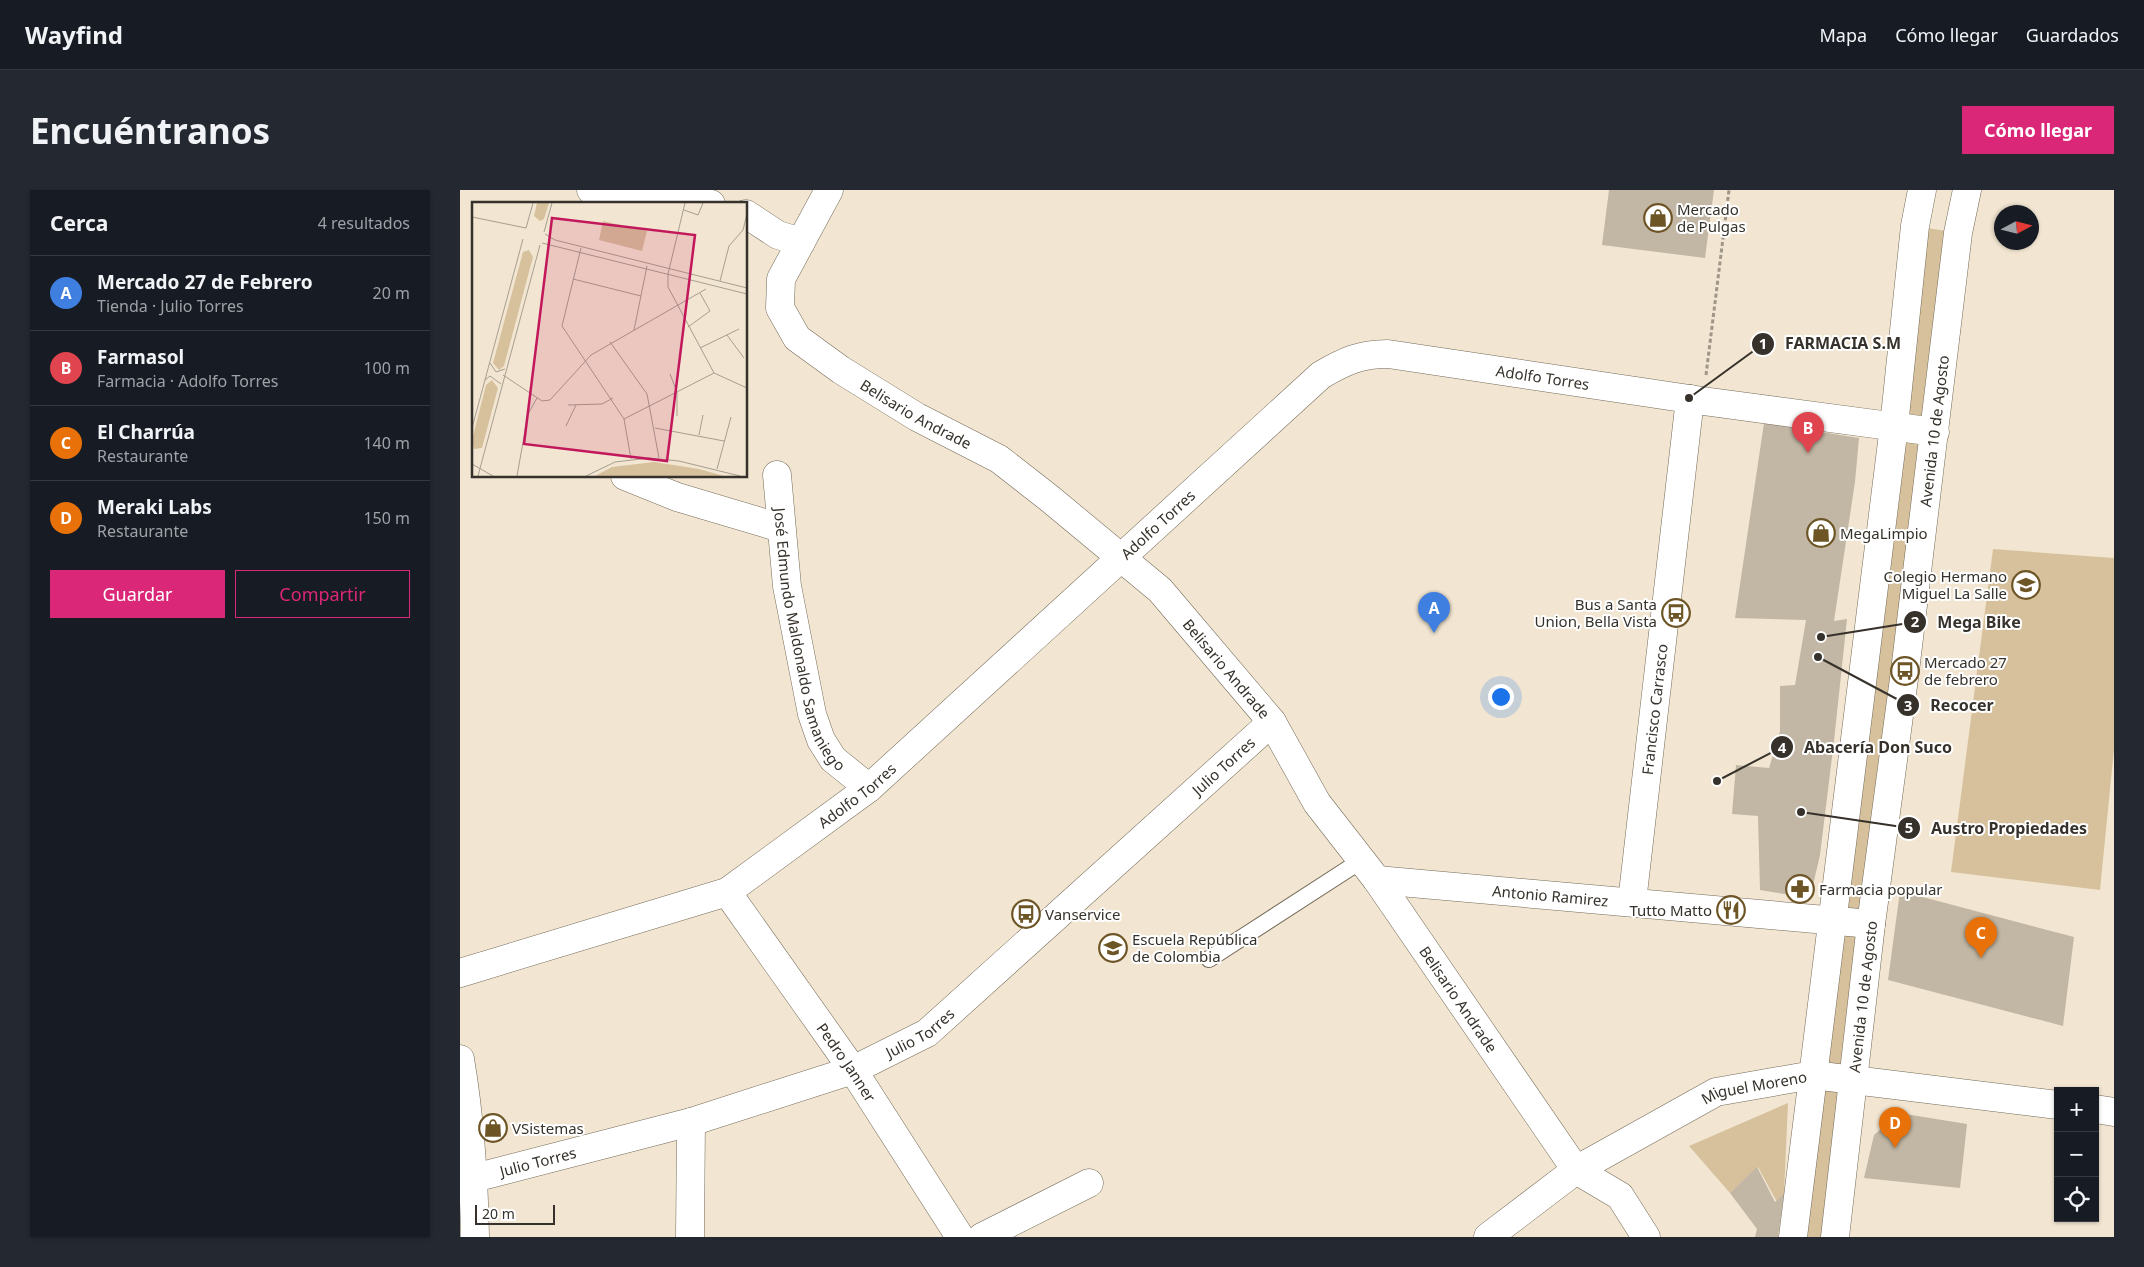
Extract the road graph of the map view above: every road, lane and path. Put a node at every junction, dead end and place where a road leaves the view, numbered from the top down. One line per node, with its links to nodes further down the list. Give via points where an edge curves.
1 (591, 190): 6 (street, via 675,194)
2 (829, 190): 8 (street, Belisario Andrade)
3 (1729, 190): 9 (path)
4 (1922, 190): 10 (street, via 1915,226)
5 (1967, 190): 11 (street, Avenida 10 de Agosto, via 1958,233)
6 (704, 202)
7 (748, 215): 8 (street, via 778,235)
8 (801, 242): 15 (street, Belisario Andrade, via 781,279 780,308 797,338 841,370 917,417 998,459)
9 (1696, 400): 10 (street, Adolfo Torres); 15 (street, Adolfo Torres, via 1388,354 1366,354 1344,361 1321,375); 20 (street, Francisco Carrasco)
10 (1894, 426): 11 (street, Adolfo Torres); 21 (street)
11 (1935, 432): 22 (street, Avenida 10 de Agosto)
12 (777, 475): 14 (street, José Edmundo Maldonaldo Samaniego)
13 (630, 478): 14 (street, via 677,497)
14 (781, 528): 17 (street, José Edmundo Maldonaldo Samaniego, via 787,586 812,714 821,740 833,759)
15 (1121, 558): 16 (street, Belisario Andrade, via 1160,590); 17 (street, Adolfo Torres)
16 (1272, 722): 18 (street, Belisario Andrade, via 1317,803); 26 (street, Julio Torres, via 927,1033)
17 (869, 788): 19 (street, Adolfo Torres)
18 (1369, 870): 20 (street, Antonio Ramirez); 23 (lane); 33 (street, Belisario Andrade)
19 (727, 892): 24 (street, Adolfo Torres); 26 (street, Pedro Janner)
20 (1632, 902): 21 (street, Antonio Ramirez)
21 (1833, 919): 22 (street, Antonio Ramirez); 27 (street)
22 (1871, 924): 28 (street, Avenida 10 de Agosto)
23 (1208, 959)
24 (460, 973)
25 (460, 1059): 34 (street)
26 (853, 1070): 32 (street, Julio Torres); 38 (street, Pedro Janner)
27 (1813, 1075): 28 (street, Miguel Moreno); 33 (street, Miguel Moreno, via 1716,1092); 42 (street)
28 (1854, 1080): 29 (street, Miguel Moreno); 43 (street, Avenida 10 de Agosto)
29 (2054, 1105)
30 (2099, 1110): 31 (street)
31 (2114, 1112)
32 (691, 1122): 34 (street, Julio Torres); 37 (street)
33 (1576, 1170): 40 (street, Miguel Moreno); 41 (street, Belisario Andrade, via 1620,1196)
34 (474, 1178): 36 (street)
35 (1089, 1182): 39 (street)
36 (475, 1237)
37 (690, 1237)
38 (960, 1237)
39 (982, 1237)
40 (1488, 1237)
41 (1646, 1237)
42 (1793, 1237)
43 (1835, 1237)

